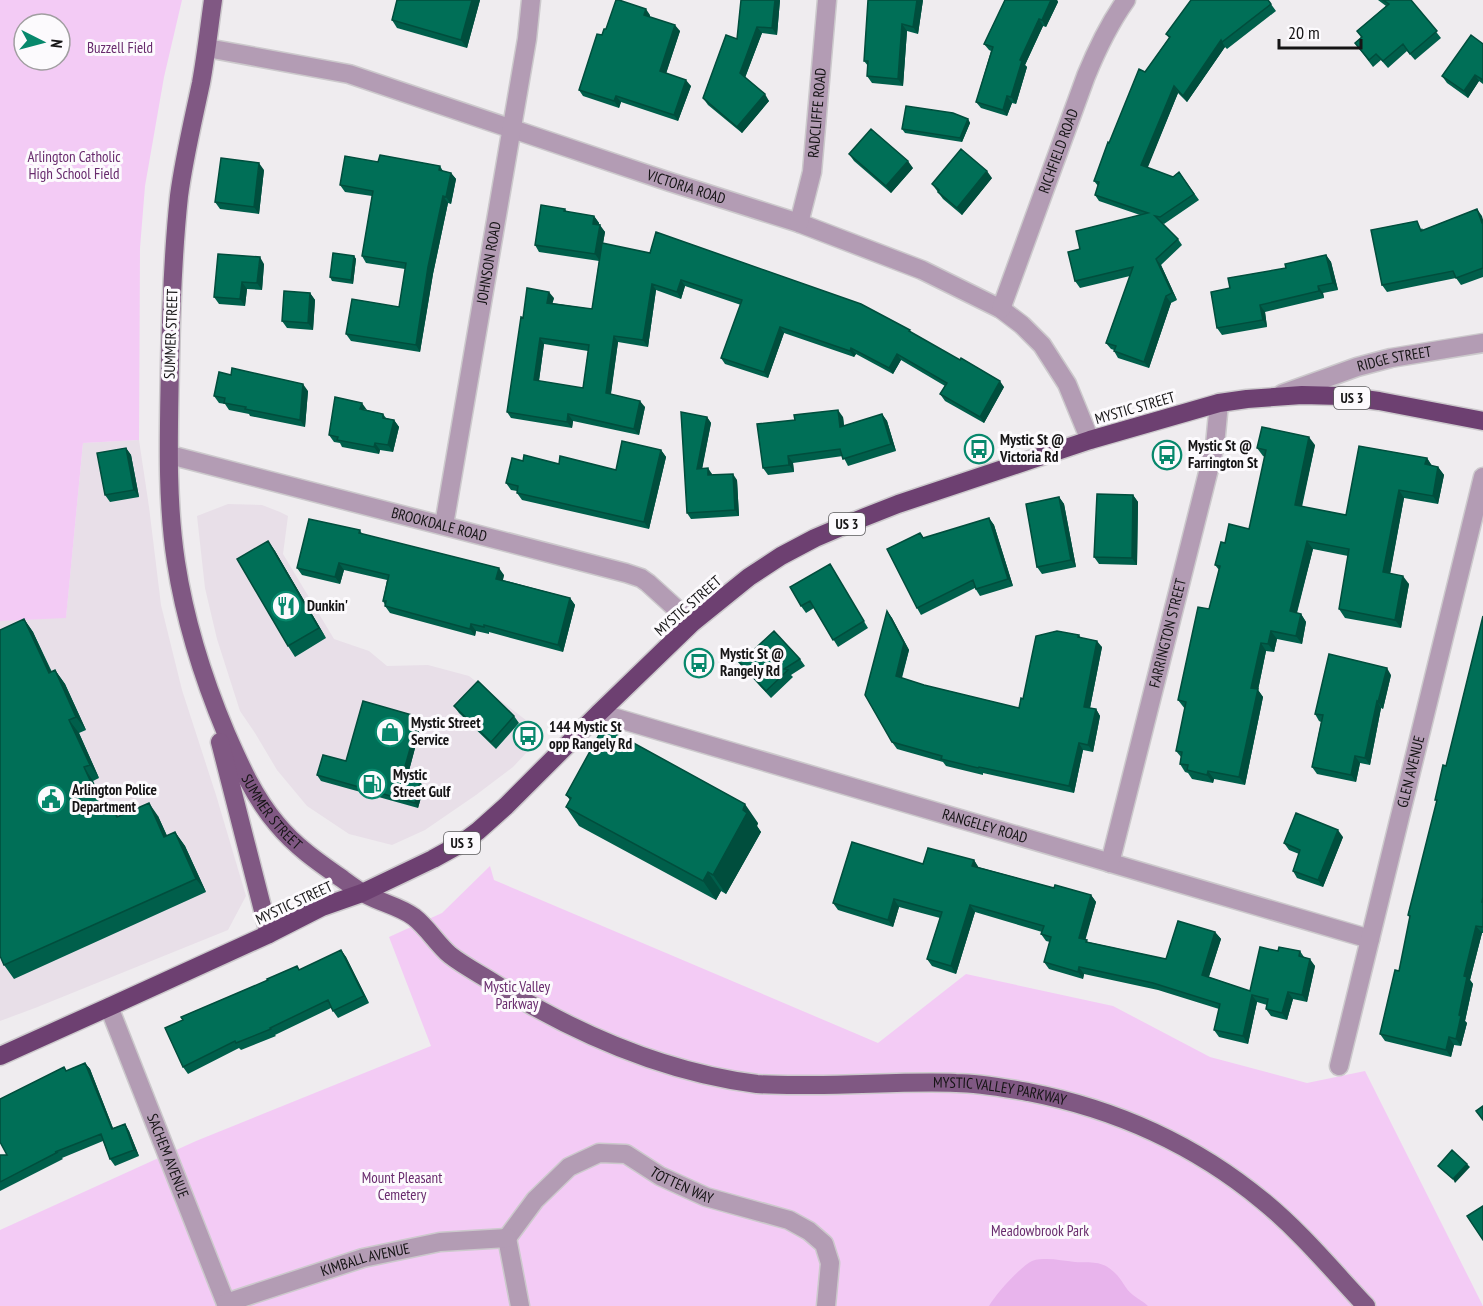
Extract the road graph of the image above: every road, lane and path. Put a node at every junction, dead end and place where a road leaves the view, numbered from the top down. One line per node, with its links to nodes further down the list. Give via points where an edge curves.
1 (213, 0): 5 (main road, SUMMER STREET)
2 (531, 0): 6 (street, JOHNSON ROAD)
3 (827, 0): 7 (street, RADCLIFFE ROAD, via 812,172)
4 (1126, 0): 8 (street, RICHFIELD ROAD, via 1086,76)
5 (207, 48): 6 (street, VICTORIA ROAD, via 349,74); 14 (main road, SUMMER STREET, via 187,142 177,219 170,336)
6 (512, 129): 7 (street, VICTORIA ROAD); 16 (street, JOHNSON ROAD)
7 (799, 223): 8 (street, VICTORIA ROAD, via 922,270)
8 (1001, 309): 13 (street, VICTORIA ROAD, via 1042,345 1067,384)
9 (1483, 343): 10 (street, RIDGE STREET, via 1391,358)
10 (1274, 396): 11 (highway, MYSTIC STREET / US 3); 12 (highway, MYSTIC STREET / US 3, via 1341,396)
11 (1219, 403): 13 (highway, MYSTIC STREET / US 3); 20 (street, FARRINGTON STREET, via 1215,445)
12 (1483, 421)
13 (1090, 440): 17 (highway, MYSTIC STREET / US 3, via 898,504 814,538 749,578)
14 (170, 455): 16 (street, BROOKDALE ROAD); 18 (main road, SUMMER STREET, via 176,558)
15 (1483, 477): 23 (street, GLEN AVENUE)
16 (444, 525): 17 (street, BROOKDALE ROAD, via 633,575 648,583)
17 (692, 623): 19 (highway, MYSTIC STREET / US 3)
18 (202, 668): 21 (main road, SUMMER STREET, via 238,762 276,824 313,858); 22 (main road, SUMMER STREET)
19 (599, 713): 20 (street, RANGELEY ROAD); 21 (highway, MYSTIC STREET / US 3, via 478,831 433,859)
20 (1110, 863): 23 (street, RANGELEY ROAD)
21 (362, 893): 22 (highway, MYSTIC STREET / US 3, via 322,907); 31 (main road, MYSTIC VALLEY PARKWAY, via 412,915 449,954 525,1003 619,1047 672,1066 762,1084 963,1083 1048,1096 1127,1120 1197,1154 1266,1203)
22 (268, 934): 24 (highway, MYSTIC STREET / US 3)
23 (1370, 939): 26 (street, GLEN AVENUE)
24 (110, 1007): 25 (highway, MYSTIC STREET / US 3); 28 (street, SACHEM AVENUE)
25 (0, 1056)
26 (1339, 1066)
27 (507, 1238): 28 (street, KIMBALL AVENUE, via 440,1242 363,1258); 29 (street); 30 (street, TOTTEN WAY, via 535,1200 569,1167 599,1153 626,1154 660,1176 706,1197 789,1220 809,1231 824,1244 830,1263)
28 (226, 1304)
29 (520, 1306)
30 (826, 1306)
31 (1366, 1306)

